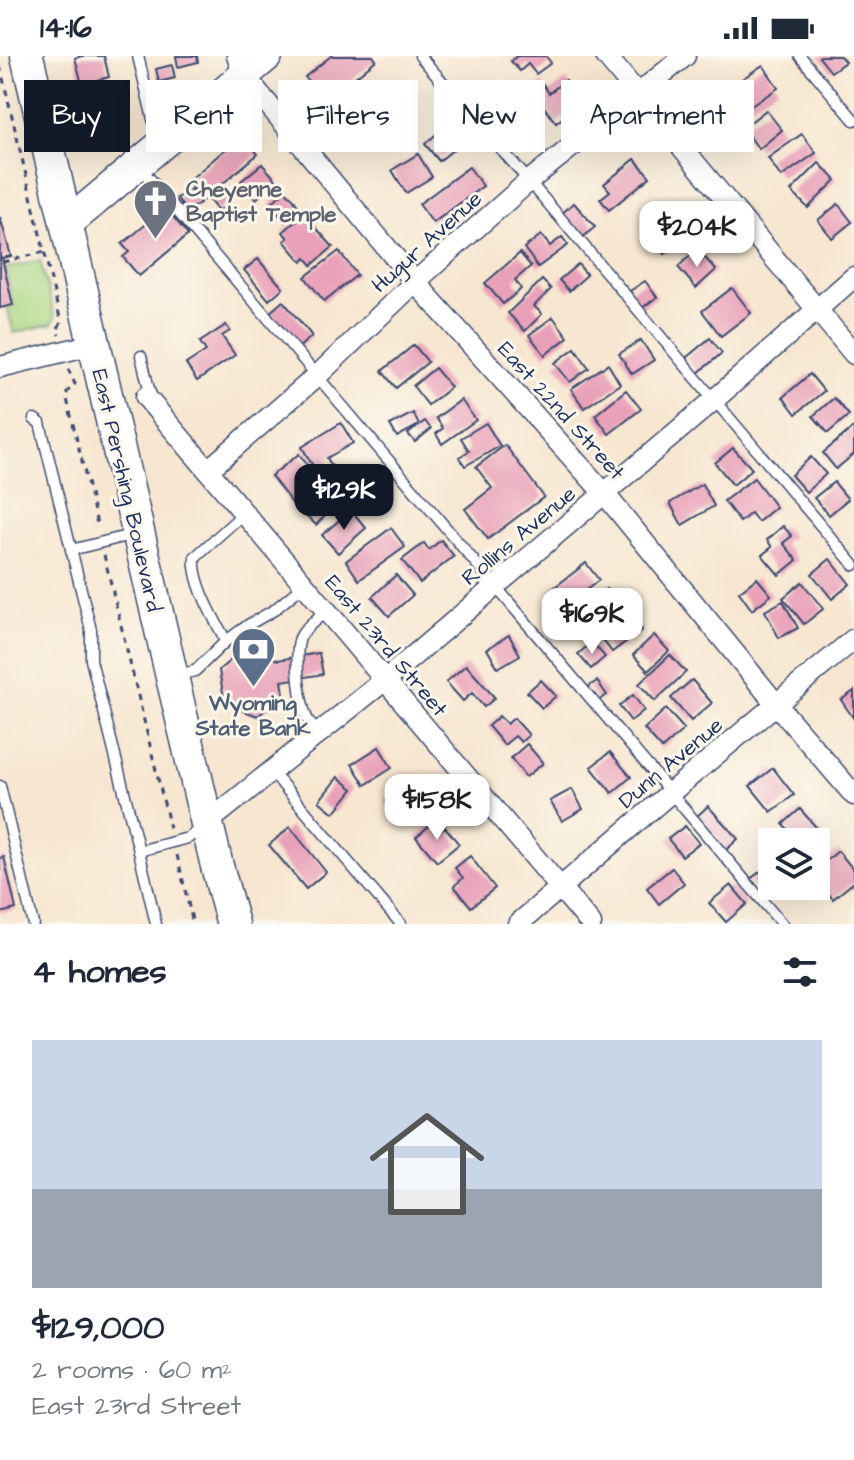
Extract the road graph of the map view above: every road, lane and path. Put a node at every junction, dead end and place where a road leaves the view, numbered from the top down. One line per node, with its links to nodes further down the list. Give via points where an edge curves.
1 (27, 56): 19 (main road, East Pershing Boulevard)
2 (138, 56): 12 (lane)
3 (420, 56): 18 (lane)
4 (606, 56): 10 (street)
5 (685, 56): 11 (street, Hugur Avenue)
6 (800, 56): 13 (lane)
7 (249, 62): 9 (main road); 23 (street, East 22nd Street)
8 (0, 66): 20 (path)
9 (230, 80)
10 (626, 80)
11 (655, 80)
12 (146, 90)
13 (854, 120)
14 (152, 152): 17 (main road)
15 (565, 152): 18 (street, Hugur Avenue)
16 (686, 152): 24 (street)
17 (138, 164): 19 (main road); 29 (lane)
18 (529, 181): 23 (street, Hugur Avenue); 30 (lane)
19 (67, 224): 25 (main road, East Pershing Boulevard)
20 (44, 252): 21 (path); 25 (path, via 61,322 57,331)
21 (3, 262)
22 (854, 277): 24 (street, Rollins Avenue)
23 (415, 282): 29 (street, Hugur Avenue); 34 (street, East 22nd Street)
24 (816, 310): 26 (street); 30 (street, Rollins Avenue)
25 (79, 348): 28 (street); 36 (main road, East Pershing Boulevard); 37 (path, via 70,377 75,384 67,399)
26 (854, 354)
27 (141, 356): 31 (lane)
28 (0, 367)
29 (317, 376): 33 (street, Hugur Avenue); 41 (lane)
30 (714, 400): 34 (street, Rollins Avenue); 39 (lane)
31 (150, 402): 33 (street, East 23rd Street)
32 (34, 419): 38 (lane, via 40,423)
33 (208, 470): 35 (street, East 23rd Street)
34 (604, 493): 41 (street, Rollins Avenue); 47 (street, East 22nd Street)
35 (244, 513): 40 (street, East 23rd Street); 44 (lane, via 195,557 194,564)
36 (138, 533): 37 (lane); 45 (main road, East Pershing Boulevard)
37 (101, 543): 38 (lane); 54 (path)
38 (71, 550): 55 (lane, via 91,630 91,660)
39 (854, 565)
40 (304, 585): 42 (street, East 23rd Street); 44 (lane)
41 (495, 586): 46 (street, Rollins Avenue); 51 (lane)
42 (327, 611): 46 (street, East 23rd Street); 48 (lane, via 301,636 296,657 304,710)
43 (854, 639): 47 (street, Dunn Avenue)
44 (226, 641): 45 (lane, via 195,671)
45 (172, 677): 53 (main road, East Pershing Boulevard)
46 (385, 680): 48 (street, Rollins Avenue); 56 (street, East 23rd Street)
47 (776, 704): 51 (street, Dunn Avenue); 52 (street, East 22nd Street)
48 (318, 733): 49 (street, Rollins Avenue)
49 (271, 771): 53 (street, Rollins Avenue); 61 (lane)
50 (0, 786): 57 (lane)
51 (670, 793): 56 (street, Dunn Avenue); 64 (lane)
52 (854, 795)
53 (207, 823): 54 (lane); 60 (main road, East Pershing Boulevard)
54 (174, 842): 55 (lane); 59 (path)
55 (139, 851): 58 (lane)
56 (560, 888): 62 (street, Dunn Avenue); 63 (street, East 23rd Street)
57 (33, 924)
58 (156, 924)
59 (193, 924)
60 (233, 924)
61 (401, 924)
62 (518, 924)
63 (591, 924)
64 (782, 924)

